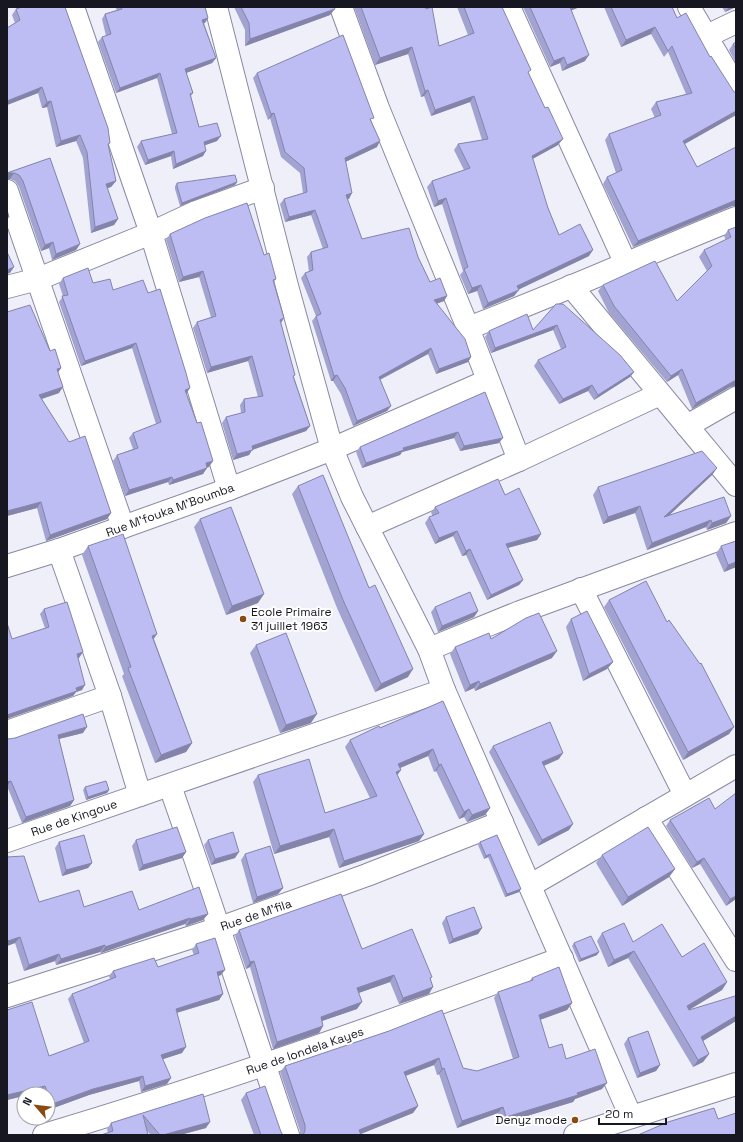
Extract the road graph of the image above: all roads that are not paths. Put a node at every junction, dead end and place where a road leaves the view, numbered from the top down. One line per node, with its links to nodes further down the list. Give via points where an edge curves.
1 (73, 7): 12 (street)
2 (216, 7): 9 (street)
3 (341, 7): 17 (street, via 378,108)
4 (509, 7): 13 (street)
5 (689, 7): 7 (street)
6 (736, 22): 7 (street)
7 (707, 36): 8 (street)
8 (736, 87)
9 (262, 188): 12 (street, via 196,212); 22 (street)
10 (7, 191): 14 (street)
11 (736, 218): 13 (street)
12 (151, 233): 14 (street); 25 (street)
13 (626, 262): 15 (street)
14 (38, 279): 16 (street); 26 (street)
15 (571, 286): 17 (street); 19 (street)
16 (7, 287)
17 (468, 328): 18 (street)
18 (487, 381): 22 (street, Rue M'fouka M'Boumba); 23 (street)
19 (660, 394): 21 (street); 23 (street)
20 (736, 398): 21 (street)
21 (687, 426): 24 (street)
22 (332, 449): 25 (street, Rue M'fouka M'Boumba); 27 (street)
23 (519, 460): 27 (street)
24 (736, 485)
25 (229, 489): 26 (street, Rue M'fouka M'Boumba)
26 (123, 527): 29 (street, Rue M'fouka M'Boumba)
27 (367, 527): 32 (street)
28 (736, 533): 31 (street)
29 (59, 550): 30 (street, Rue M'fouka M'Boumba); 34 (street)
30 (7, 566)
31 (581, 589): 32 (street); 39 (street)
32 (429, 649): 33 (street)
33 (444, 690): 37 (street, Rue de Kingoue); 41 (street)
34 (110, 696): 35 (street); 38 (street)
35 (7, 732)
36 (736, 766): 39 (street)
37 (170, 786): 38 (street, Rue de Kingoue); 44 (street)
38 (140, 795): 42 (street, Rue de Kingoue)
39 (686, 795): 40 (street)
40 (646, 818): 43 (street); 46 (street)
41 (502, 822): 43 (street); 44 (street, Rue de M'fila, via 368,876)
42 (7, 841)
43 (531, 885): 45 (street)
44 (220, 928): 47 (street, Rue de M'fila); 48 (street)
45 (562, 958): 48 (street, Rue de londela Kayes); 50 (street)
46 (736, 960)
47 (7, 996)
48 (265, 1065): 52 (street, Rue de londela Kayes); 53 (street)
49 (736, 1084): 50 (street)
50 (631, 1117): 51 (street)
51 (598, 1130): 54 (street)
52 (44, 1135)
53 (288, 1135)
54 (575, 1135)

